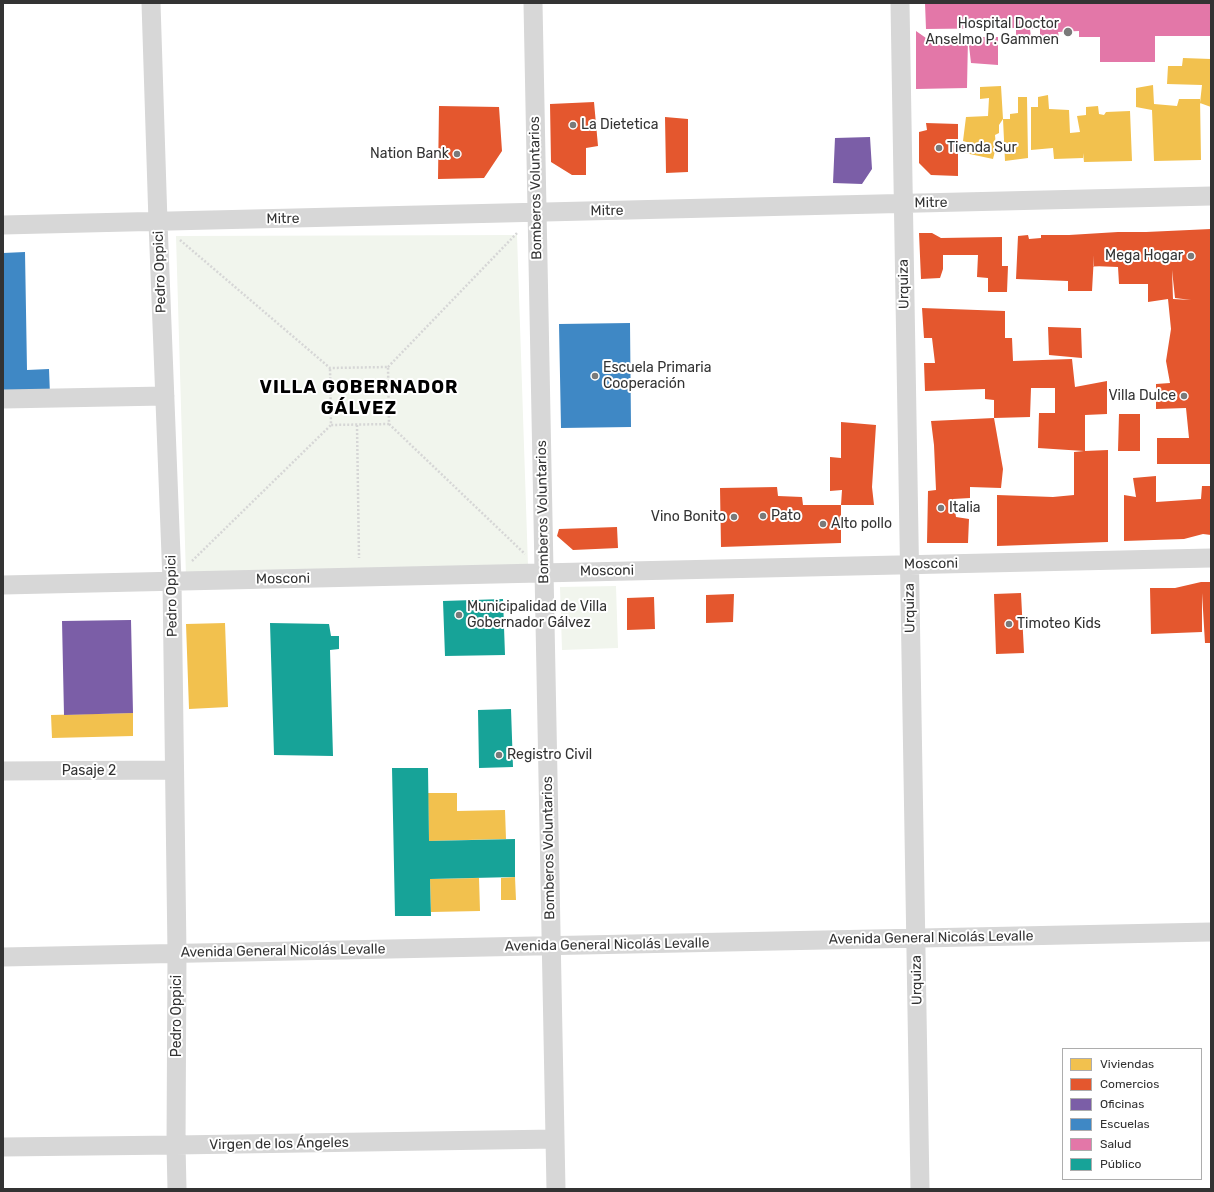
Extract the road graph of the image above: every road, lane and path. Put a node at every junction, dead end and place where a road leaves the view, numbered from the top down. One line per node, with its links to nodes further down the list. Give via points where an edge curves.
1 (152, 3): 7 (street, Pedro Oppici)
2 (533, 3): 6 (street, Bomberos Voluntarios)
3 (900, 3): 5 (street, Urquiza)
4 (1211, 196): 5 (street, Mitre)
5 (903, 204): 6 (street, Mitre); 17 (street, Urquiza)
6 (537, 212): 7 (street, Mitre); 9 (path); 18 (street, Bomberos Voluntarios)
7 (158, 222): 8 (street, Mitre); 10 (path); 11 (street, Pedro Oppici)
8 (3, 225)
9 (388, 367): 10 (path); 13 (path)
10 (330, 368): 14 (path)
11 (165, 396): 12 (street); 20 (street, Pedro Oppici)
12 (3, 399)
13 (389, 424): 15 (path); 18 (path)
14 (331, 425): 15 (path); 20 (path)
15 (357, 425): 19 (path)
16 (1211, 558): 17 (street, Mosconi)
17 (909, 564): 18 (street, Mosconi); 25 (street, Urquiza)
18 (544, 573): 19 (street, Mosconi); 26 (street, Bomberos Voluntarios)
19 (359, 577): 20 (street, Mosconi)
20 (172, 581): 21 (street, Mosconi); 22 (street, Pedro Oppici)
21 (3, 585)
22 (174, 770): 23 (street, Pasaje 2); 27 (street, Pedro Oppici)
23 (3, 771)
24 (1211, 932): 25 (street, Avenida General Nicolás Levalle)
25 (916, 938): 26 (street, Avenida General Nicolás Levalle); 34 (street, Urquiza)
26 (551, 946): 27 (street, Avenida General Nicolás Levalle); 29 (street, Bomberos Voluntarios)
27 (177, 953): 28 (street, Avenida General Nicolás Levalle); 30 (street, Pedro Oppici)
28 (3, 957)
29 (555, 1139): 30 (street, Virgen de los Ángeles); 33 (street, Bomberos Voluntarios)
30 (176, 1145): 31 (street, Virgen de los Ángeles); 32 (street, Pedro Oppici)
31 (3, 1147)
32 (177, 1189)
33 (556, 1189)
34 (920, 1189)

